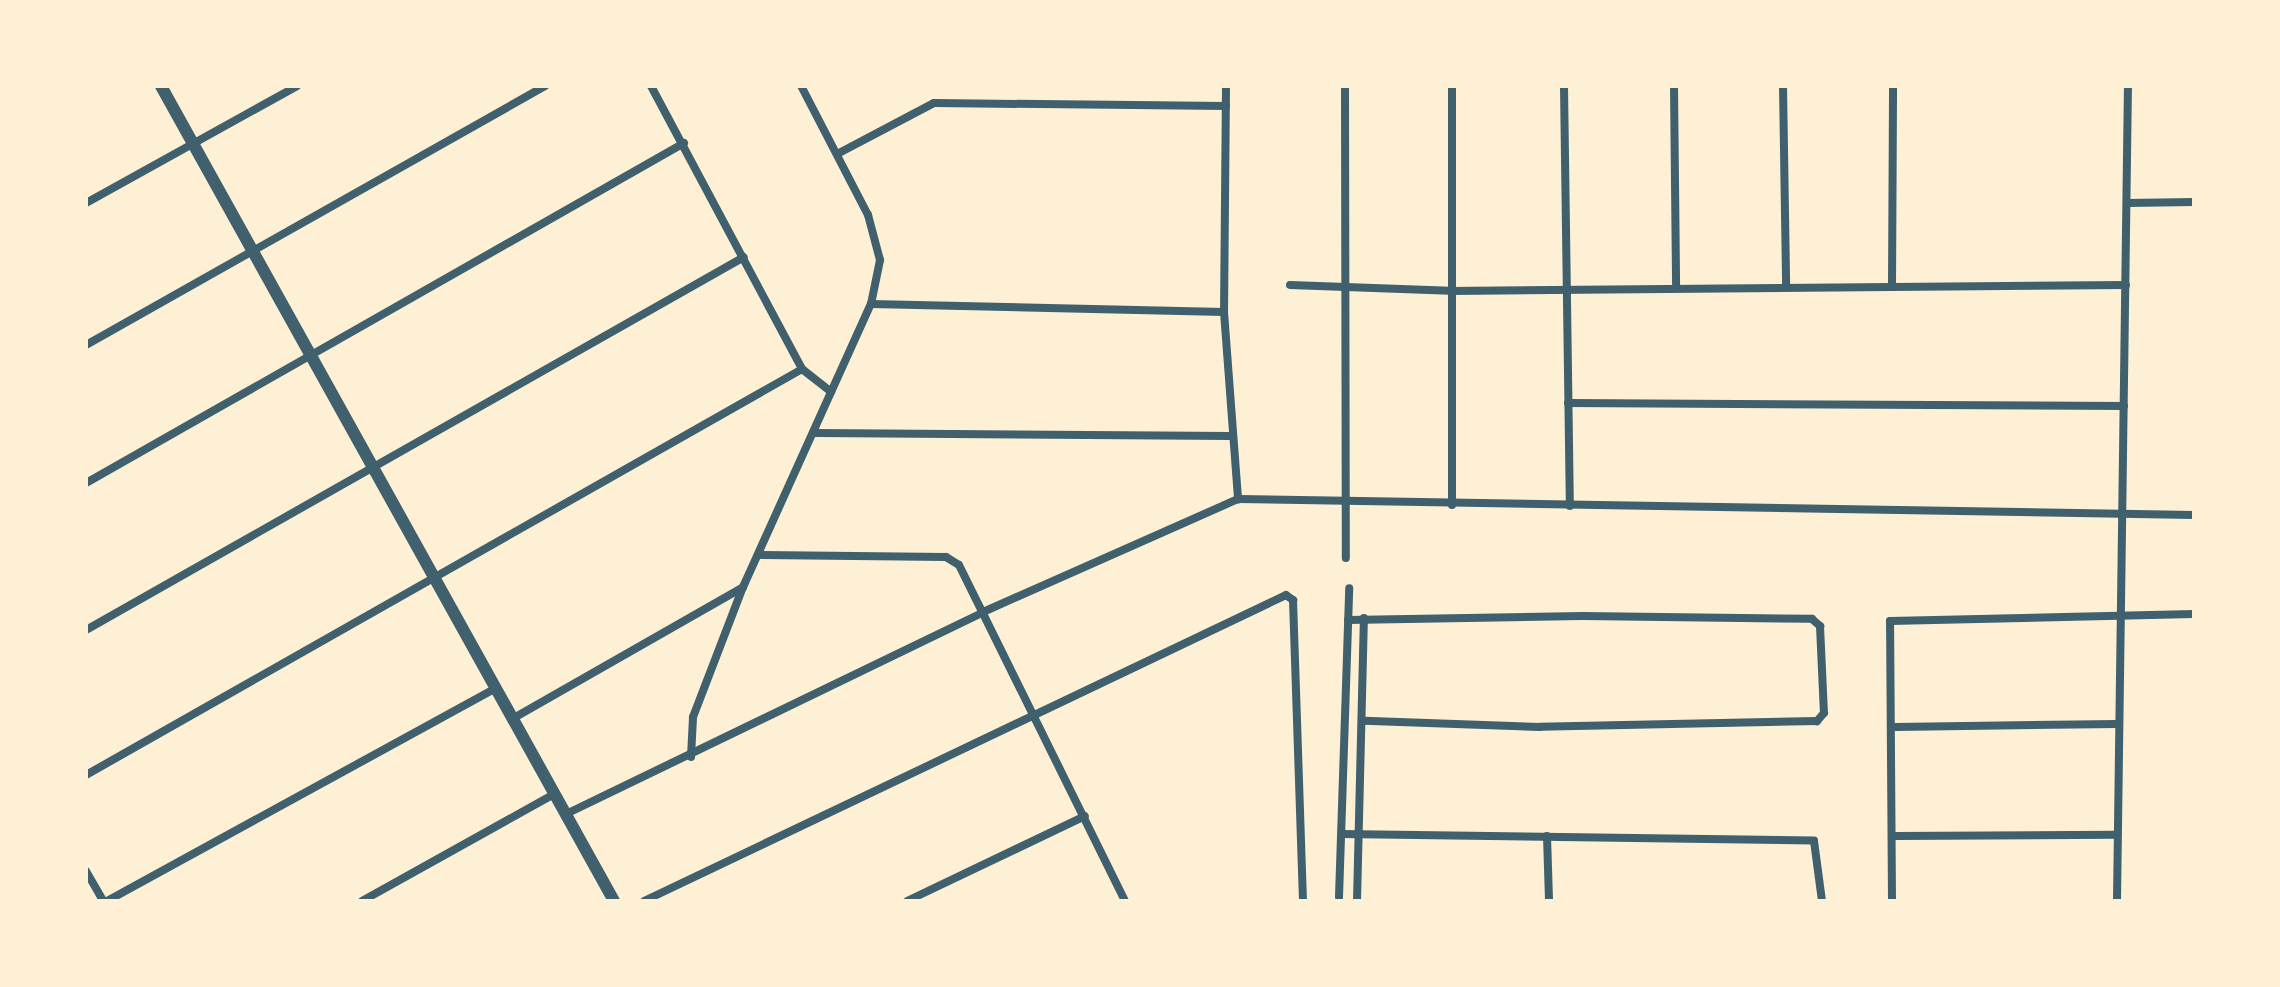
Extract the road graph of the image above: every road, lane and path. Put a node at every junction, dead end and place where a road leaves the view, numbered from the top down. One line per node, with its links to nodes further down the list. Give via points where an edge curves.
1 (161, 86): 15 (street)
2 (297, 86): 15 (street)
3 (545, 86): 21 (street)
4 (651, 86): 16 (street)
5 (801, 86): 17 (street)
6 (1226, 86): 14 (street)
7 (1345, 86): 28 (street)
8 (1452, 86): 30 (street)
9 (1564, 86): 29 (street)
10 (1674, 86): 23 (street)
11 (1783, 86): 24 (street)
12 (1893, 86): 27 (street)
13 (2128, 86): 20 (street)
14 (1226, 106): 17 (street, via 934,103); 32 (street)
15 (193, 142): 19 (street); 21 (street)
16 (684, 143): 22 (street); 34 (street)
17 (839, 153): 31 (street, via 878,239)
18 (2194, 202): 20 (street)
19 (86, 203)
20 (2127, 203): 26 (street)
21 (252, 251): 33 (street); 34 (street)
22 (744, 257): 35 (street); 41 (street)
23 (1676, 284): 24 (street); 29 (street)
24 (1786, 284): 27 (street)
25 (1290, 285): 28 (street)
26 (2126, 285): 27 (street); 38 (street)
27 (1892, 286)
28 (1348, 290): 30 (street); 44 (street)
29 (1565, 290): 30 (street); 37 (street)
30 (1450, 291): 45 (street)
31 (871, 304): 32 (street); 36 (street)
32 (1224, 312): 40 (street)
33 (86, 345)
34 (307, 357): 41 (street); 42 (street)
35 (802, 369): 36 (street); 51 (street)
36 (831, 392): 39 (street)
37 (1568, 403): 38 (street); 46 (street)
38 (2124, 406): 47 (street)
39 (816, 433): 40 (street); 49 (street)
40 (1231, 436): 43 (street)
41 (371, 467): 51 (street); 59 (street)
42 (86, 483)
43 (1238, 499): 44 (street); 54 (street)
44 (1347, 500): 45 (street); 50 (street)
45 (1452, 505): 46 (street)
46 (1570, 506): 47 (street)
47 (2123, 511): 48 (street); 56 (street)
48 (2194, 515)
49 (761, 555): 52 (street); 54 (street, via 946,557 959,565)
50 (1346, 558)
51 (435, 579): 60 (street); 67 (street)
52 (743, 587): 62 (street); 66 (street, via 693,717)
53 (1349, 588): 58 (street)
54 (983, 612): 61 (street); 66 (street)
55 (2194, 614): 56 (street)
56 (2123, 617): 64 (street); 65 (street, via 1890,621)
57 (1364, 618): 58 (street); 63 (street); 63 (street, via 1817,620 1820,720 1540,727)
58 (1348, 620): 72 (street)
59 (86, 630)
60 (495, 689): 62 (street); 78 (street)
61 (1032, 711): 70 (street); 81 (street); 84 (street, via 1289,595)
62 (512, 719): 68 (street)
63 (1364, 721): 71 (street)
64 (2117, 724): 65 (street); 73 (street)
65 (1895, 727): 75 (street)
66 (691, 757): 69 (street)
67 (86, 775)
68 (554, 794): 69 (street); 79 (street)
69 (566, 814): 80 (street)
70 (1085, 816): 82 (street); 83 (street)
71 (1364, 833): 72 (street); 74 (street); 85 (street)
72 (1342, 834): 77 (street)
73 (2117, 835): 75 (street); 89 (street)
74 (1547, 836): 86 (street); 87 (street, via 1818,843)
75 (1896, 836): 88 (street)
76 (86, 871): 78 (street)
77 (1339, 897)
78 (105, 901)
79 (362, 901)
80 (614, 901)
81 (644, 901)
82 (907, 901)
83 (1125, 901)
84 (1303, 901)
85 (1357, 901)
86 (1549, 901)
87 (1822, 901)
88 (1892, 901)
89 (2117, 901)

